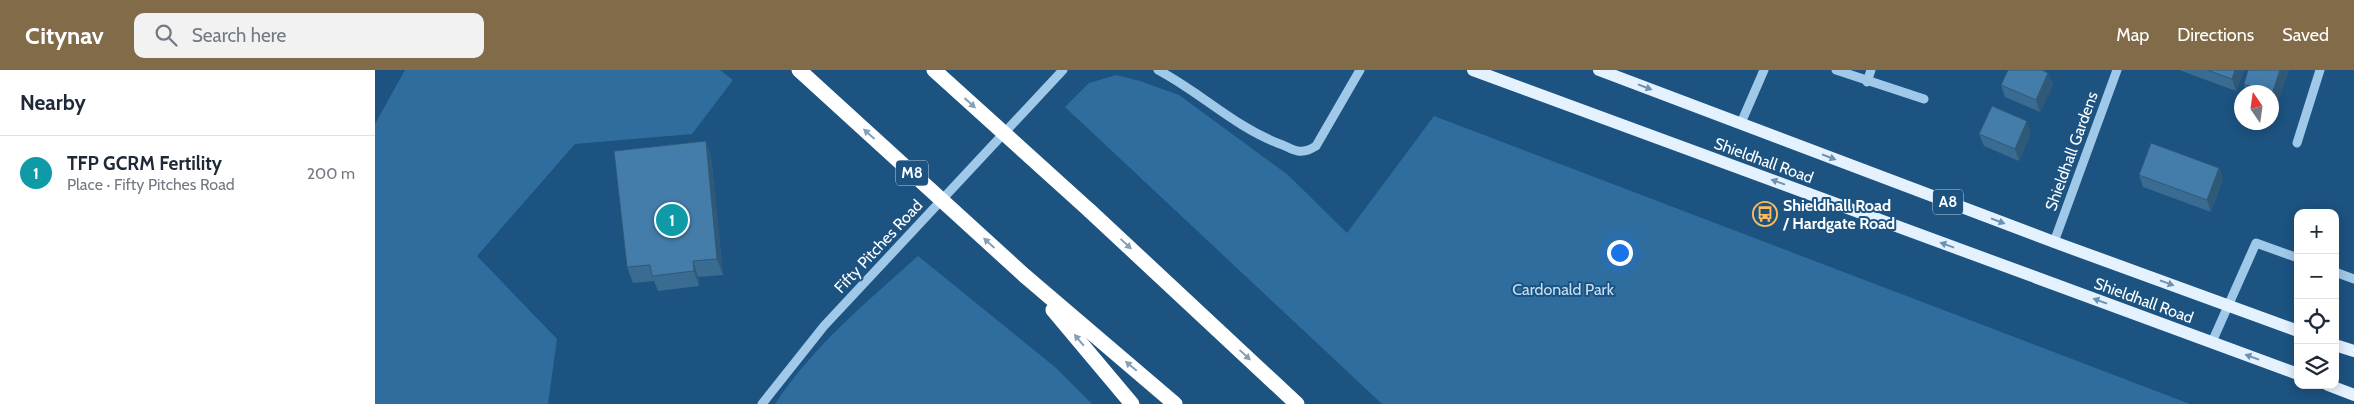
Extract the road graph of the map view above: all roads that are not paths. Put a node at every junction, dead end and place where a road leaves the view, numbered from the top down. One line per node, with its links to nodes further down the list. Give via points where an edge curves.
1 (799, 70): 20 (highway, M8, one-way to 1, bridge)
2 (934, 70): 33 (highway, one-way to 33, bridge)
3 (1063, 70): 30 (street, Fifty Pitches Road, via 824,326)
4 (1158, 70): 5 (street, via 1268,139 1298,151 1309,151 1316,146)
5 (1360, 70)
6 (1473, 70): 24 (main road, Shieldhall Road / A8, one-way to 6)
7 (1599, 70): 15 (main road, Shieldhall Road / A8, one-way to 15)
8 (1764, 70): 15 (street)
9 (1836, 70): 13 (street)
10 (1871, 70): 13 (street)
11 (2117, 70): 17 (street, Shieldhall Gardens)
12 (2319, 70): 16 (street)
13 (1867, 82): 14 (street)
14 (1924, 99)
15 (1741, 124): 17 (main road, Shieldhall Road / A8, one-way to 17)
16 (2297, 143)
17 (2053, 242): 22 (main road, Shieldhall Road / A8, one-way to 22)
18 (2294, 257): 22 (street, via 2257,243)
19 (2339, 273): 21 (street)
20 (1025, 276): 31 (highway, one-way to 20); 32 (highway, M8, one-way to 20)
21 (2354, 279)
22 (2228, 306): 23 (main road, Shieldhall Road / A8); 24 (street)
23 (2294, 330)
24 (2212, 342): 27 (main road, Shieldhall Road / A8, one-way to 24)
25 (2339, 346): 26 (main road)
26 (2354, 352)
27 (2294, 373)
28 (2338, 389): 29 (main road)
29 (2354, 395)
30 (763, 404)
31 (1133, 404)
32 (1175, 404)
33 (1297, 404)

